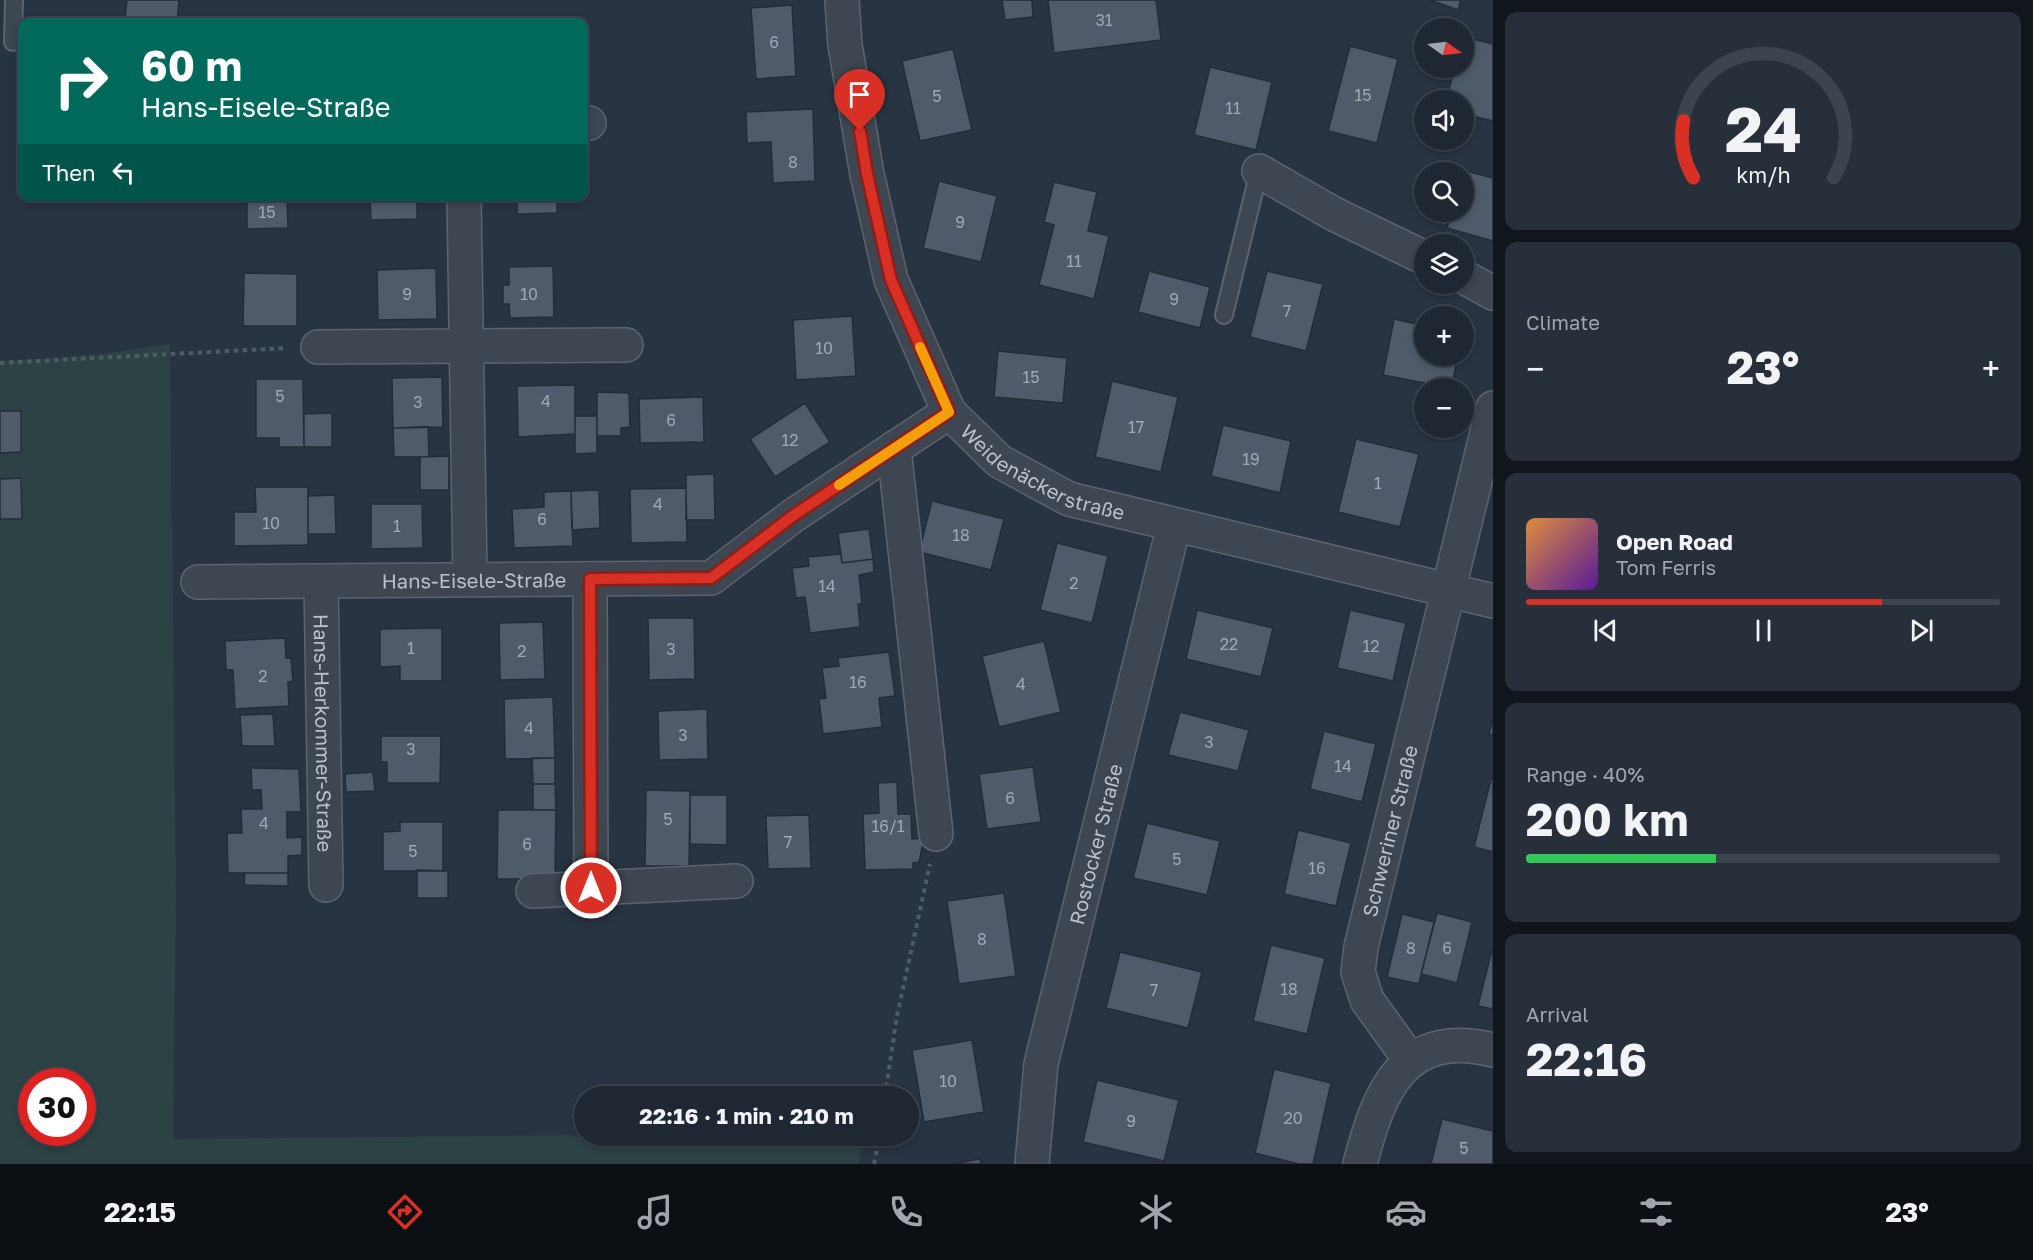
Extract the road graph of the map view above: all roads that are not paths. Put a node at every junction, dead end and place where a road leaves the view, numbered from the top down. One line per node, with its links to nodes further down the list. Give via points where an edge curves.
1 (14, 0): 3 (lane)
2 (843, 0): 14 (street, Weidenäckerstraße, via 846,45 867,174 891,280)
3 (13, 42)
4 (1259, 171): 6 (street, via 1334,214); 9 (lane)
5 (464, 201): 10 (street)
6 (1414, 253)
7 (1474, 283): 8 (street)
8 (1493, 293)
9 (1224, 315)
10 (468, 345): 11 (street); 12 (street); 17 (street)
11 (626, 345)
12 (318, 346)
13 (1493, 408): 21 (street, Schweriner Straße)
14 (949, 412): 15 (street, Hans-Eisele-Straße); 16 (street, Weidenäckerstraße, via 999,461 1069,499)
15 (894, 448): 18 (street, Hans-Eisele-Straße, via 794,515 711,578); 23 (street)
16 (1174, 525): 21 (street, Weidenäckerstraße); 30 (street, Rostocker Straße, via 1041,1064)
17 (470, 579): 18 (street, Hans-Eisele-Straße); 19 (street, Hans-Eisele-Straße)
18 (590, 579): 26 (street)
19 (321, 581): 20 (street, Hans-Eisele-Straße); 25 (street, Hans-Herkommer-Straße)
20 (198, 582)
21 (1449, 591): 22 (street, Weidenäckerstraße); 29 (street, Schweriner Straße, via 1358,972 1367,1000)
22 (1493, 601)
23 (936, 834)
24 (736, 881): 26 (street)
25 (326, 885)
26 (591, 888): 27 (street)
27 (533, 891)
28 (1493, 1050): 29 (street, via 1452,1046 1426,1050)
29 (1410, 1060): 31 (street, via 1380,1101)
30 (1032, 1164)
31 (1360, 1164)

